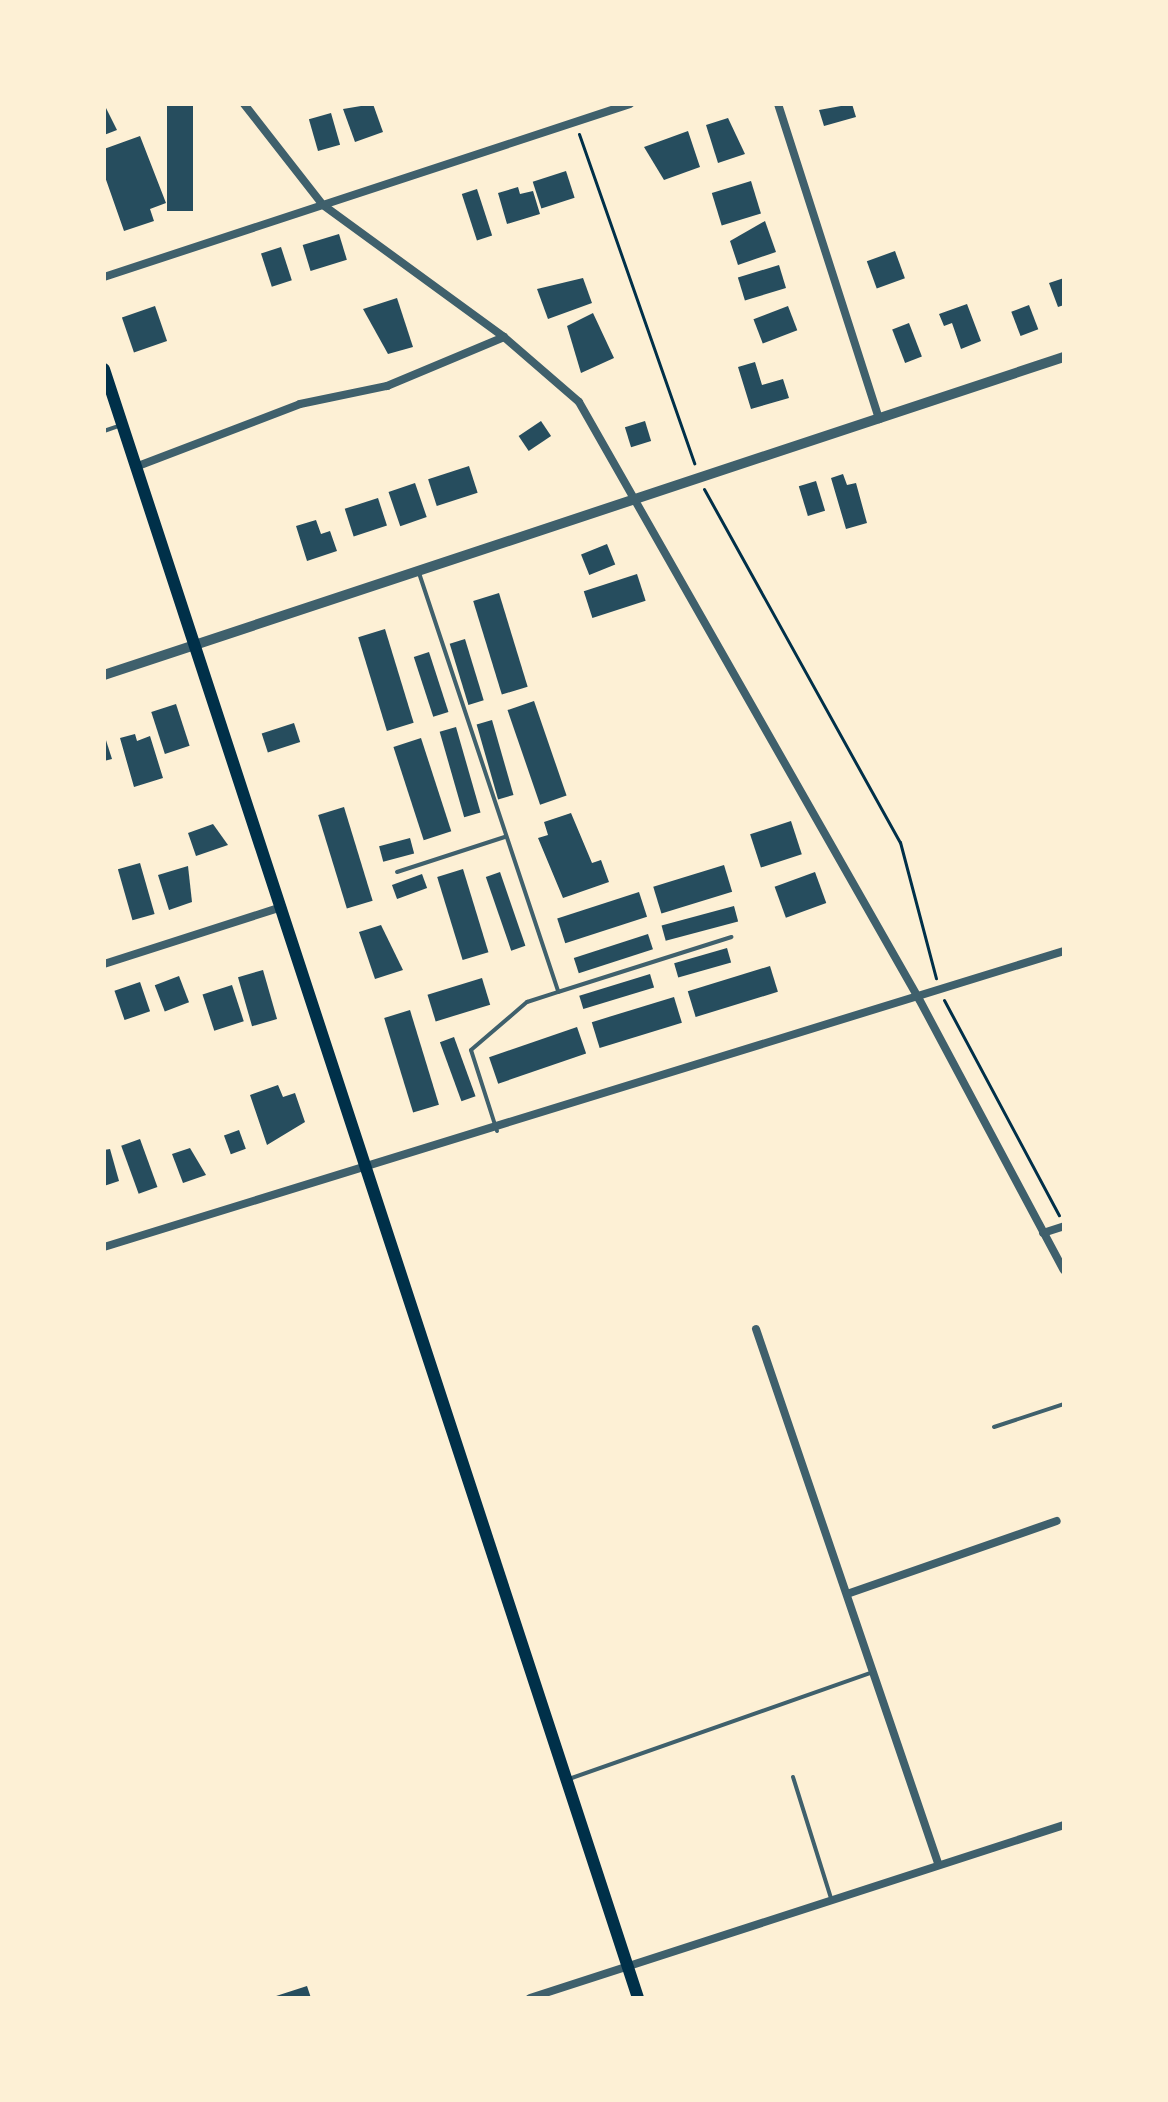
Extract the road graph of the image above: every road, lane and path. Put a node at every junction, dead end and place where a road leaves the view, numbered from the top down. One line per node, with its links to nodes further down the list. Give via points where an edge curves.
1 (244, 104): 5 (street)
2 (630, 104): 4 (street)
3 (778, 104): 10 (street)
4 (575, 121): 5 (street); 14 (path)
5 (323, 205): 6 (street); 7 (street)
6 (104, 277)
7 (504, 337): 13 (street, via 387,386 300,404); 15 (street, via 579,402)
8 (1064, 357): 10 (street)
9 (104, 369): 11 (main road)
10 (879, 419): 14 (street)
11 (123, 425): 12 (lane); 13 (main road)
12 (104, 431)
13 (138, 466): 17 (main road)
14 (700, 480): 15 (street); 26 (path, via 900,842)
15 (634, 501): 16 (street); 27 (street)
16 (419, 573): 17 (street); 19 (lane)
17 (198, 645): 18 (street); 21 (main road)
18 (104, 675)
19 (506, 837): 20 (lane); 25 (lane)
20 (397, 872)
21 (283, 906): 24 (street); 29 (main road)
22 (731, 937): 25 (lane)
23 (1064, 951): 26 (street)
24 (104, 964)
25 (558, 992): 28 (lane, via 527,1002 471,1050)
26 (940, 993): 27 (street); 30 (path)
27 (919, 999): 28 (street); 31 (street)
28 (497, 1131): 29 (street)
29 (367, 1168): 32 (street); 41 (main road)
30 (1064, 1226): 31 (street)
31 (1043, 1233): 33 (street)
32 (104, 1247)
33 (1064, 1270)
34 (756, 1329): 38 (street)
35 (1064, 1404): 36 (lane)
36 (994, 1427)
37 (1057, 1521): 38 (street)
38 (847, 1594): 39 (street)
39 (873, 1672): 41 (lane); 43 (street)
40 (793, 1777): 44 (lane)
41 (566, 1779): 45 (main road)
42 (1064, 1825): 43 (street)
43 (938, 1863): 44 (street)
44 (831, 1898): 45 (street)
45 (627, 1966): 46 (street); 47 (main road)
46 (530, 1998)
47 (638, 1998)

